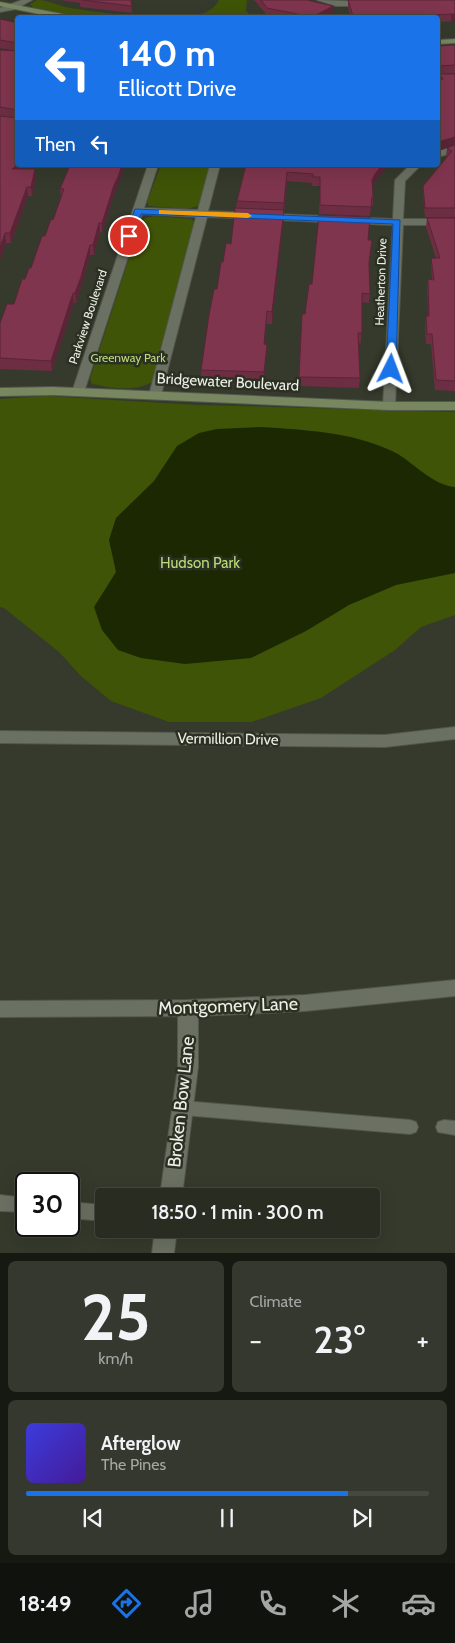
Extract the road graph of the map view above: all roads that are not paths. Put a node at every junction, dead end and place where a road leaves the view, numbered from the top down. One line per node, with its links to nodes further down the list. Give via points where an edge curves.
1 (28, 0): 5 (street)
2 (322, 0): 3 (street, via 336,4)
3 (378, 3)
4 (0, 4): 5 (street)
5 (5, 11): 6 (street); 7 (street); 8 (street)
6 (17, 15)
7 (44, 15)
8 (0, 18)
9 (455, 33): 10 (street)
10 (440, 34)
11 (455, 40): 12 (street)
12 (440, 42)
13 (440, 78): 14 (street)
14 (455, 78)
15 (455, 149): 16 (street)
16 (440, 153)
17 (152, 167): 20 (street, Parkview Boulevard)
18 (214, 167): 21 (street)
19 (414, 167): 22 (street, Heatherton Drive, via 400,180)
20 (138, 211): 21 (street); 25 (street, Parkview Boulevard)
21 (202, 214): 22 (street); 26 (street)
22 (397, 222): 23 (street); 27 (street, Heatherton Drive)
23 (455, 222)
24 (0, 392): 25 (street, Bridgewater Boulevard)
25 (78, 392): 26 (street, Bridgewater Boulevard)
26 (155, 395): 27 (street, Bridgewater Boulevard)
27 (389, 406): 28 (street, Bridgewater Boulevard)
28 (455, 406)
29 (455, 733): 30 (street, Vermillion Drive, via 385,741)
30 (0, 736)
31 (455, 988): 32 (street, Montgomery Lane, via 305,1003)
32 (188, 1008): 33 (street, Montgomery Lane); 34 (street, Broken Bow Lane, via 188,1067)
33 (0, 1009)
34 (183, 1108): 35 (lane); 36 (street, Broken Bow Lane)
35 (410, 1127)
36 (172, 1188)
37 (0, 1203): 38 (lane)
38 (15, 1205)
39 (80, 1211): 40 (lane)
40 (95, 1212)
41 (165, 1238): 42 (street)
42 (163, 1253)

